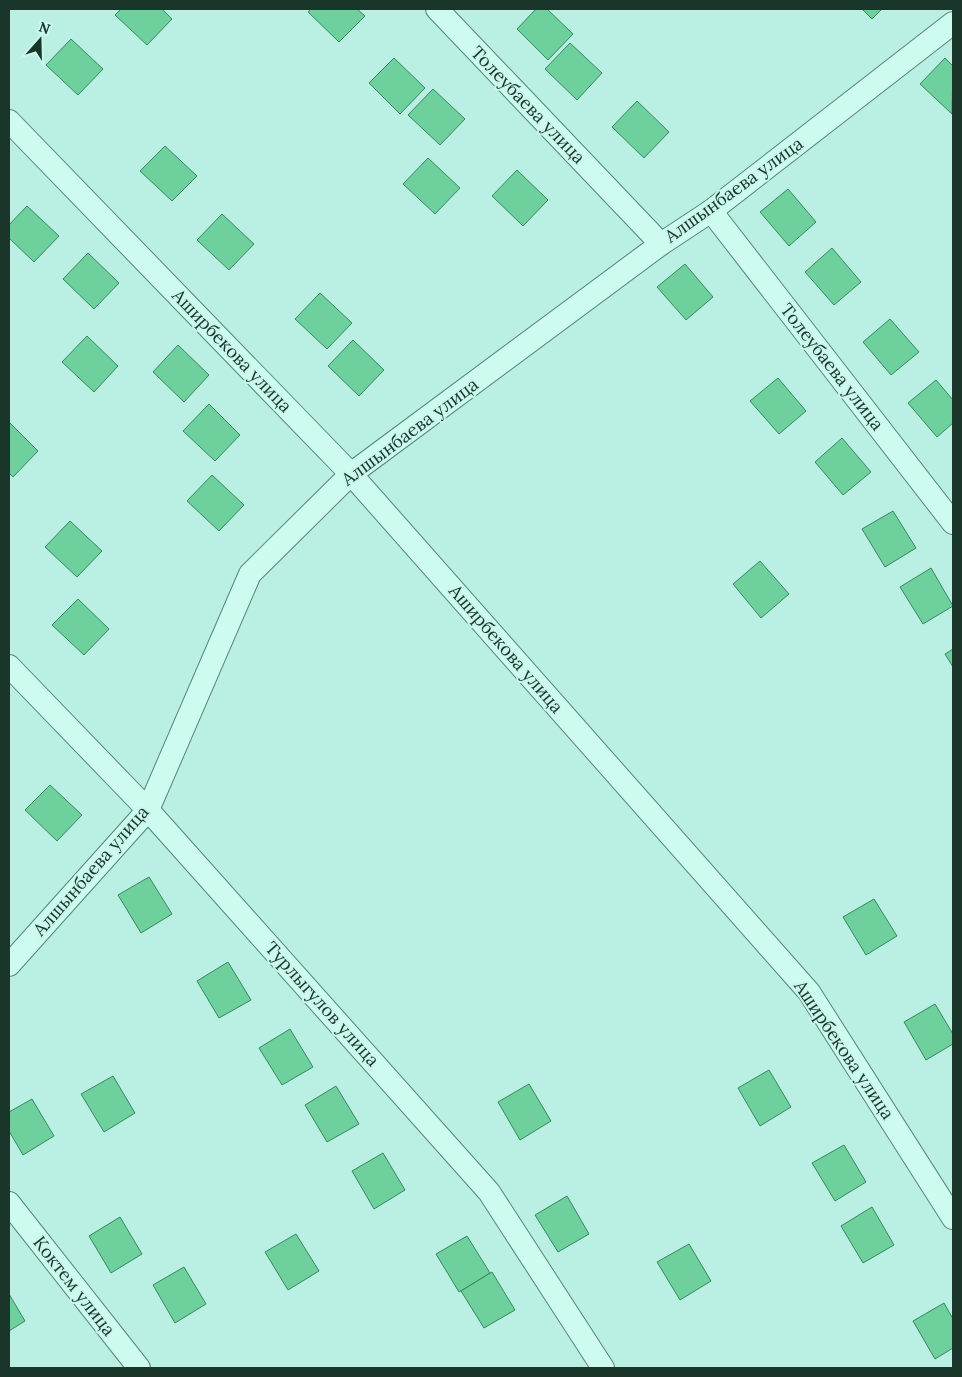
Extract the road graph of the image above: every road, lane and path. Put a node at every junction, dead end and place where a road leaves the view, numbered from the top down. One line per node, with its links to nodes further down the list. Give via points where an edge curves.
1 (437, 9): 5 (street, Толеубаева улица)
2 (953, 23): 4 (street, Алшынбаева улица)
3 (9, 122): 6 (street, Аширбекова улица)
4 (711, 211): 5 (street, Алшынбаева улица); 7 (street, Толеубаева улица)
5 (661, 244): 6 (street, Алшынбаева улица)
6 (350, 474): 9 (street, Алшынбаева улица, via 250,574); 12 (street, Аширбекова улица, via 809,992)
7 (953, 523)
8 (9, 666): 9 (street, Турлыгулов улица)
9 (148, 810): 10 (street, Алшынбаева улица); 14 (street, Турлыгулов улица, via 489,1192)
10 (9, 965)
11 (9, 1203): 13 (street, Коктем улица)
12 (953, 1218)
13 (139, 1368)
14 (603, 1368)

